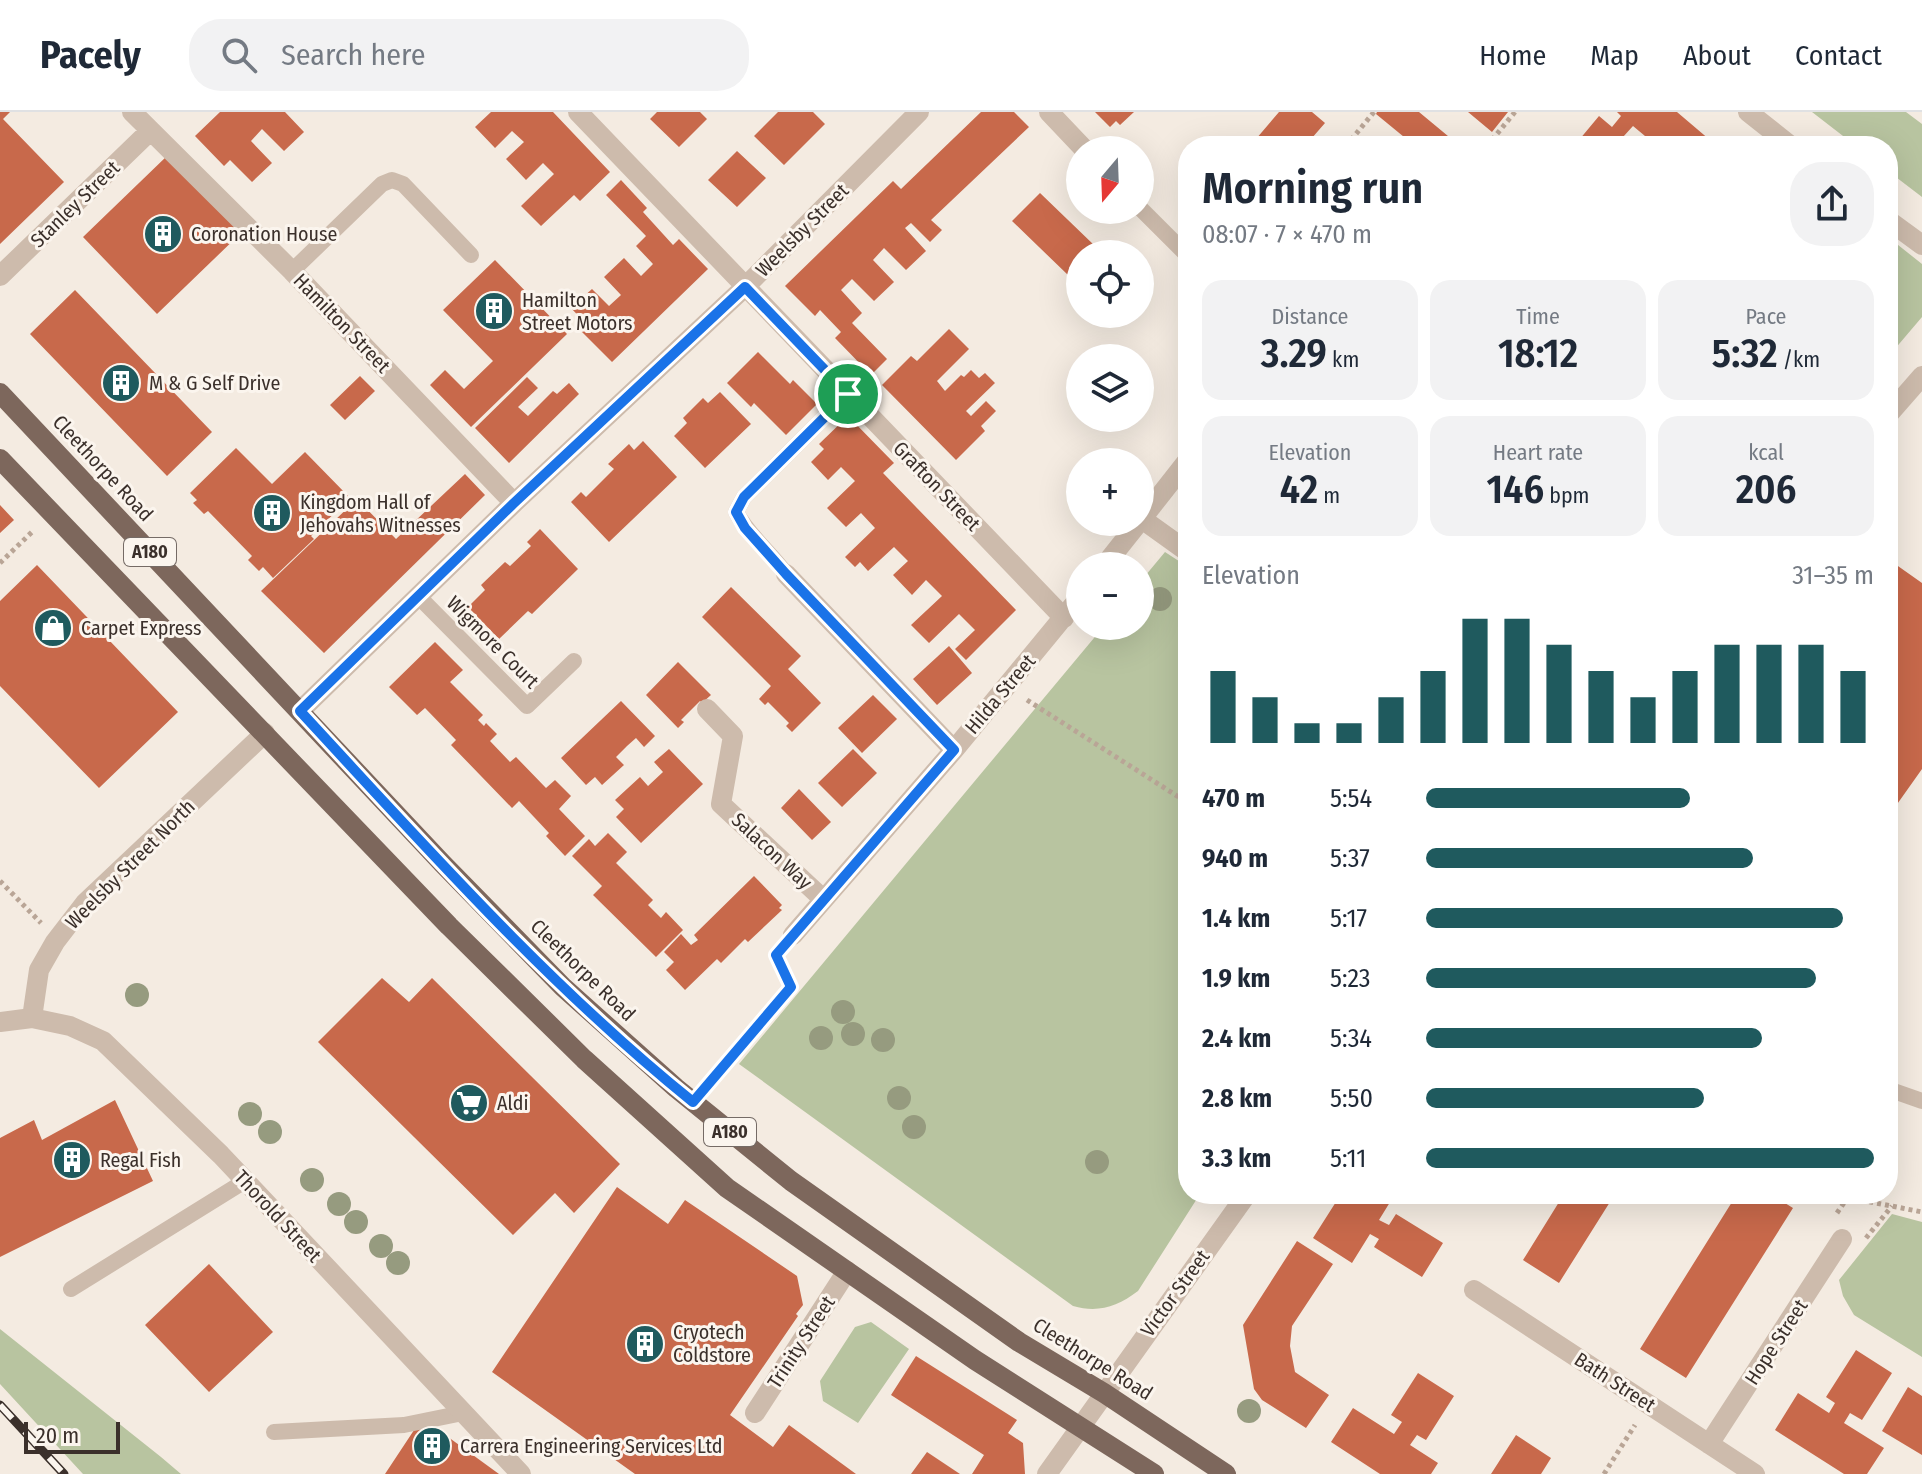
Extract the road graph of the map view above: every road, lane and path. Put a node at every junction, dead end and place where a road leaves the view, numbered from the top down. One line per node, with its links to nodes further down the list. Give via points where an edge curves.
1 (132, 112): 8 (street, Hamilton Street)
2 (578, 112): 20 (street, Grafton Street)
3 (919, 112): 20 (street, Weelsby Street)
4 (1049, 112): 9 (street)
5 (1374, 112): 10 (path)
6 (1515, 112): 11 (path)
7 (1748, 112): 12 (street)
8 (150, 131): 18 (street, Hamilton Street); 19 (street, Stanley Street)
9 (1072, 136)
10 (1354, 136)
11 (1495, 136)
12 (1778, 136)
13 (1154, 222): 16 (lane)
14 (1898, 227): 15 (street)
15 (1922, 245)
16 (1178, 246)
17 (471, 255): 18 (lane, via 403,184 392,180)
18 (292, 271): 28 (street, Hamilton Street)
19 (0, 276)
20 (745, 287): 23 (street, Grafton Street); 28 (street, Weelsby Street)
21 (1922, 376): 24 (street)
22 (0, 393): 42 (main road, Cleethorpe Road / A180)
23 (848, 394): 35 (lane, via 744,497 736,512); 38 (street, Grafton Street)
24 (1898, 404)
25 (0, 459): 29 (main road, A180)
26 (1178, 472): 27 (street)
27 (1154, 502)
28 (514, 503): 36 (street, Weelsby Street)
29 (52, 513): 34 (path); 43 (main road, A180)
30 (1154, 529): 32 (street)
31 (1127, 536): 33 (street)
32 (1178, 545)
33 (1115, 552)
34 (0, 563)
35 (786, 574): 44 (street)
36 (418, 596): 39 (lane, Wigmore Court, via 527,706); 42 (street, Weelsby Street)
37 (1066, 615): 38 (street, Hilda Street)
38 (1064, 618): 40 (street, Hilda Street)
39 (574, 661)
40 (1006, 686): 44 (street, Hilda Street); 45 (path)
41 (707, 709): 47 (street, Salacon Way, via 733,736 721,804)
42 (300, 711): 54 (main road, Cleethorpe Road / A180, via 563,987)
43 (265, 733): 49 (street, Weelsby Street North, via 85,903); 60 (main road, A180, via 584,1059 727,1188)
44 (954, 750): 47 (street, Hilda Street)
45 (1178, 797)
46 (0, 881): 49 (path)
47 (823, 899): 48 (street, Hilda Street)
48 (793, 935): 54 (path, via 776,955 791,987)
49 (57, 939): 50 (street, Weelsby Street North, via 39,970)
50 (32, 1018): 51 (street, Thorold Street); 55 (street, Thorold Street, via 70,1026 103,1041)
51 (0, 1022)
52 (1898, 1093): 53 (lane)
53 (1922, 1101)
54 (693, 1102): 63 (main road, Cleethorpe Road / A180, via 791,1181 1019,1342)
55 (245, 1181): 61 (lane); 65 (street, Thorold Street)
56 (1240, 1204): 63 (street, Victor Street)
57 (1881, 1204): 58 (path)
58 (1922, 1212)
59 (1842, 1239): 69 (street, Hope Street)
60 (847, 1271): 66 (street, Trinity Street); 67 (main road, A180)
61 (71, 1289)
62 (1474, 1290): 64 (street, Bath Street)
63 (1104, 1393): 67 (street, Victor Street); 73 (main road, Cleethorpe Road / A180)
64 (1648, 1404): 69 (street, Bath Street); 74 (path)
65 (463, 1413): 68 (lane, via 404,1425); 70 (street, Thorold Street)
66 (755, 1413)
67 (1080, 1427): 71 (street, Victor Street); 72 (main road, A180)
68 (274, 1432)
69 (1709, 1444): 75 (street, Bath Street)
70 (521, 1474)
71 (1047, 1474)
72 (1154, 1474)
73 (1226, 1474)
74 (1604, 1474)
75 (1755, 1474)

